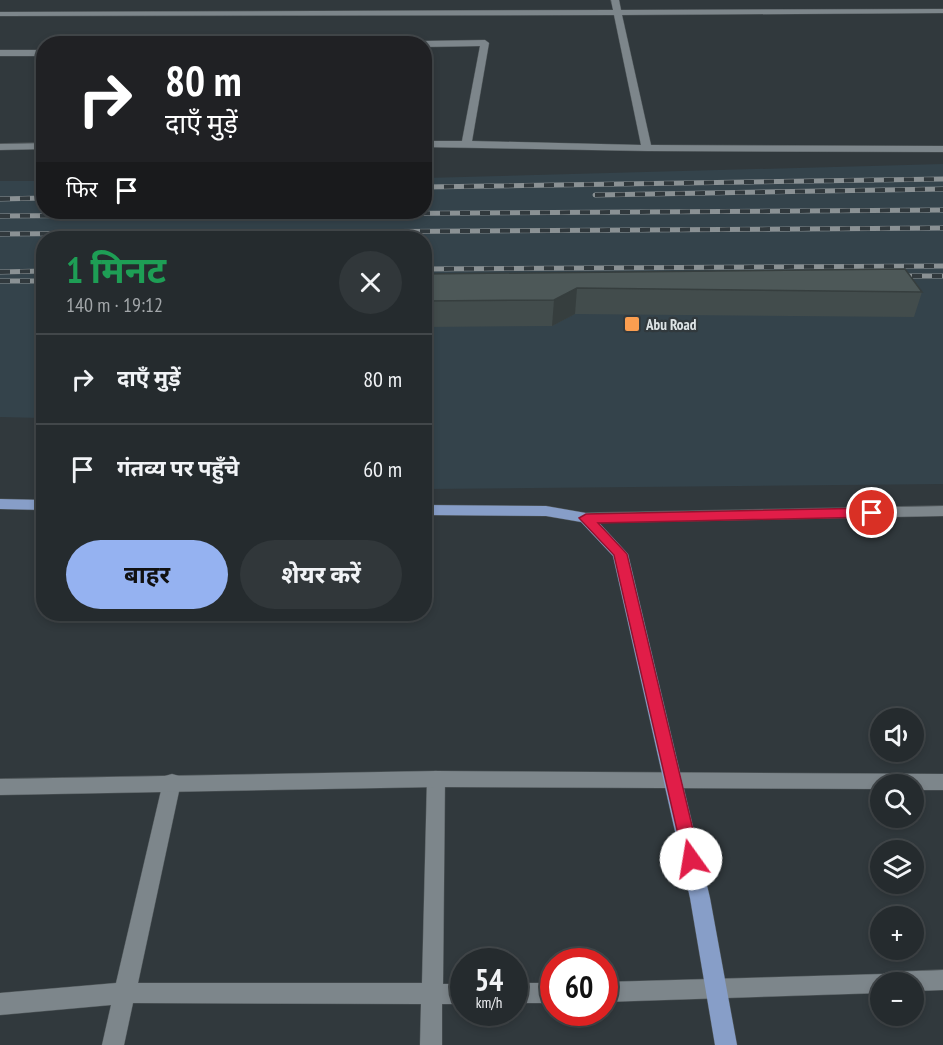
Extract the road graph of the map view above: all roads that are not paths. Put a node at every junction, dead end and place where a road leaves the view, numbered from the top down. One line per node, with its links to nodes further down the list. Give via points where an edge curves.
1 (615, 0): 3 (street)
2 (943, 11): 3 (street)
3 (618, 12): 4 (street); 12 (street)
4 (0, 14)
5 (432, 44): 9 (street, via 485,43)
6 (36, 53): 7 (street)
7 (0, 54)
8 (432, 144): 9 (street)
9 (466, 144): 12 (street)
10 (36, 146): 11 (street)
11 (0, 147)
12 (647, 148): 13 (street)
13 (943, 149)
14 (0, 504): 15 (main road)
15 (36, 505)
16 (432, 510): 18 (main road, via 546,511)
17 (943, 511): 18 (street)
18 (586, 518): 20 (main road, via 620,554)
19 (436, 779): 20 (street); 21 (street); 31 (street)
20 (673, 781): 22 (street); 27 (main road)
21 (172, 782): 23 (street); 29 (street)
22 (943, 782)
23 (0, 787)
24 (943, 980): 25 (street)
25 (924, 981)
26 (870, 983): 27 (street)
27 (716, 990): 28 (street); 35 (main road)
28 (618, 992)
29 (124, 993): 31 (street); 32 (street); 33 (street)
30 (450, 994): 31 (street)
31 (432, 995): 34 (street)
32 (0, 1004)
33 (113, 1045)
34 (431, 1045)
35 (726, 1045)

